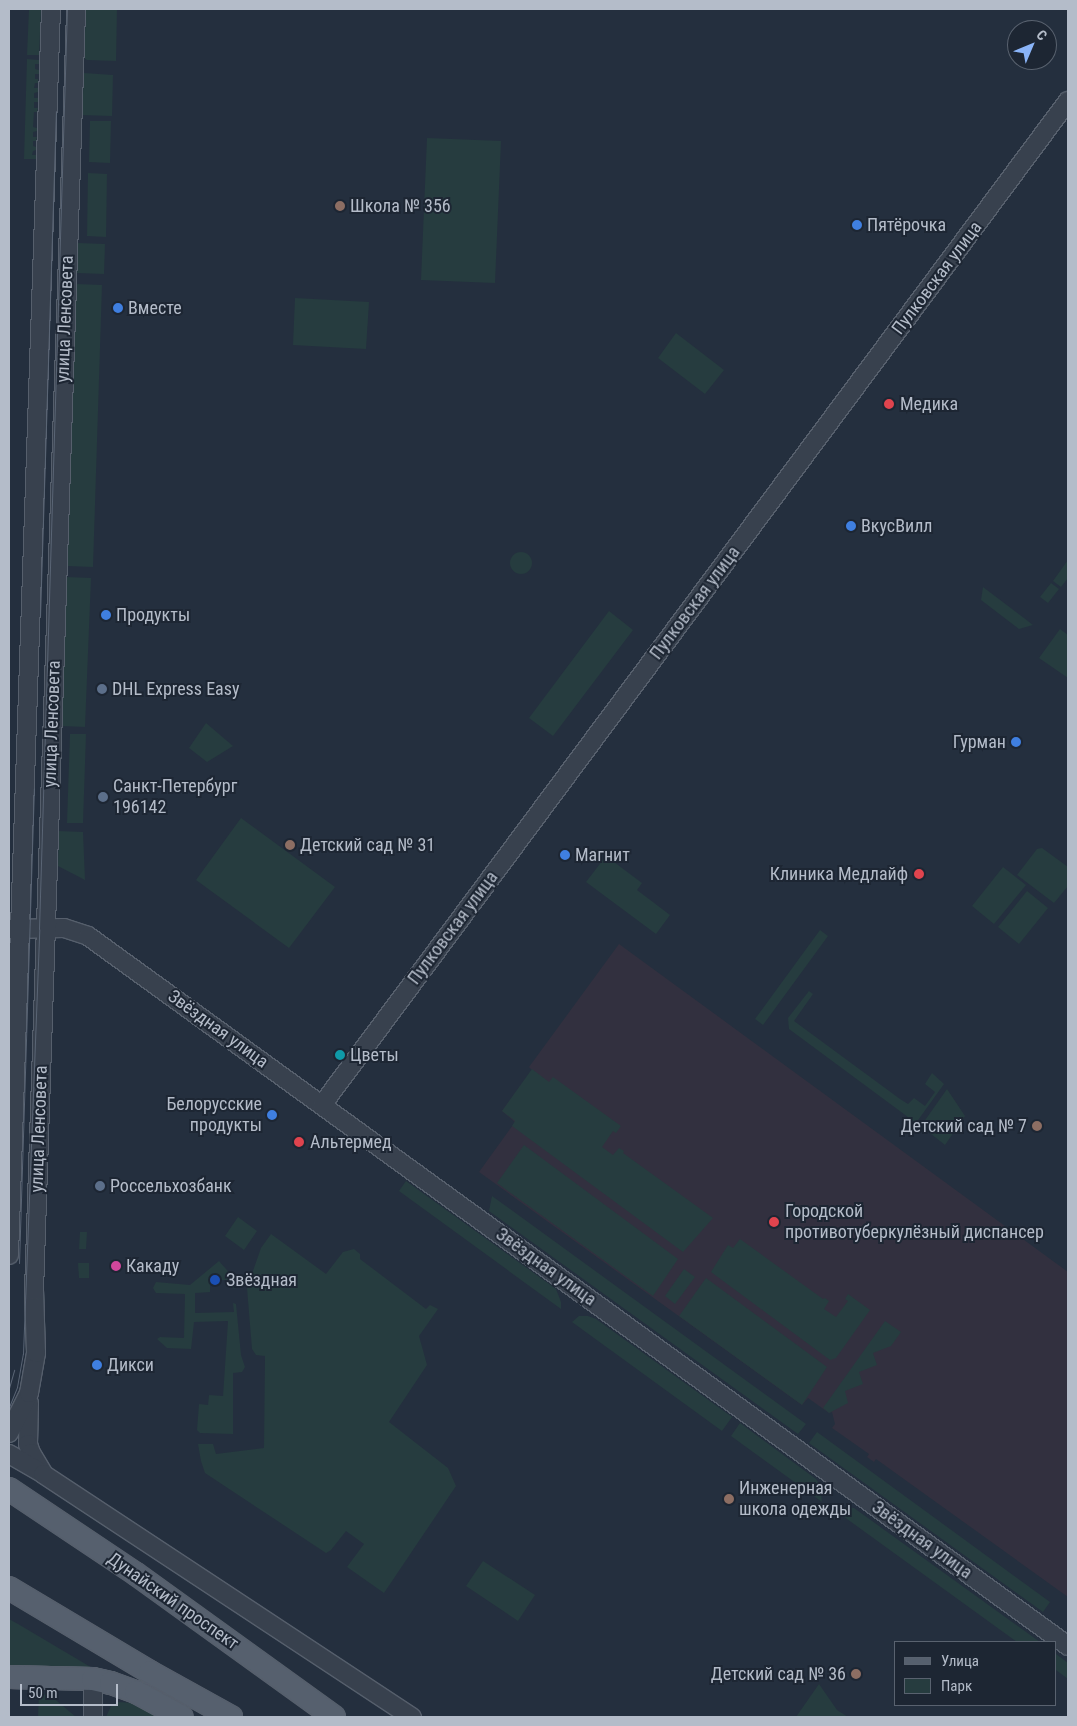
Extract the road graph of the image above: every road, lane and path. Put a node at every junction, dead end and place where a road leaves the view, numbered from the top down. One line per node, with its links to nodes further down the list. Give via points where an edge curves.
1 (51, 9): 4 (street, улица Ленсовета)
2 (76, 9): 5 (street, улица Ленсовета)
3 (1068, 101): 6 (street, Пулковская улица)
4 (15, 929): 5 (street, Звёздная улица); 7 (street, улица Ленсовета)
5 (46, 929): 6 (street, Звёздная улица, via 64,928 88,936); 8 (street, улица Ленсовета, via 34,1291 36,1347)
6 (322, 1104): 14 (street, Звёздная улица)
7 (9, 1254)
8 (29, 1394): 9 (street, улица Ленсовета); 11 (street, via 28,1444)
9 (9, 1433)
10 (9, 1454): 11 (street)
11 (43, 1474): 21 (street)
12 (9, 1489): 20 (main road, Дунайский проспект, via 188,1610)
13 (9, 1588): 19 (main road)
14 (1068, 1646)
15 (9, 1677): 16 (main road)
16 (102, 1681): 17 (street); 18 (main road, via 136,1692)
17 (93, 1717)
18 (182, 1717)
19 (231, 1717)
20 (334, 1717)
21 (412, 1717)

